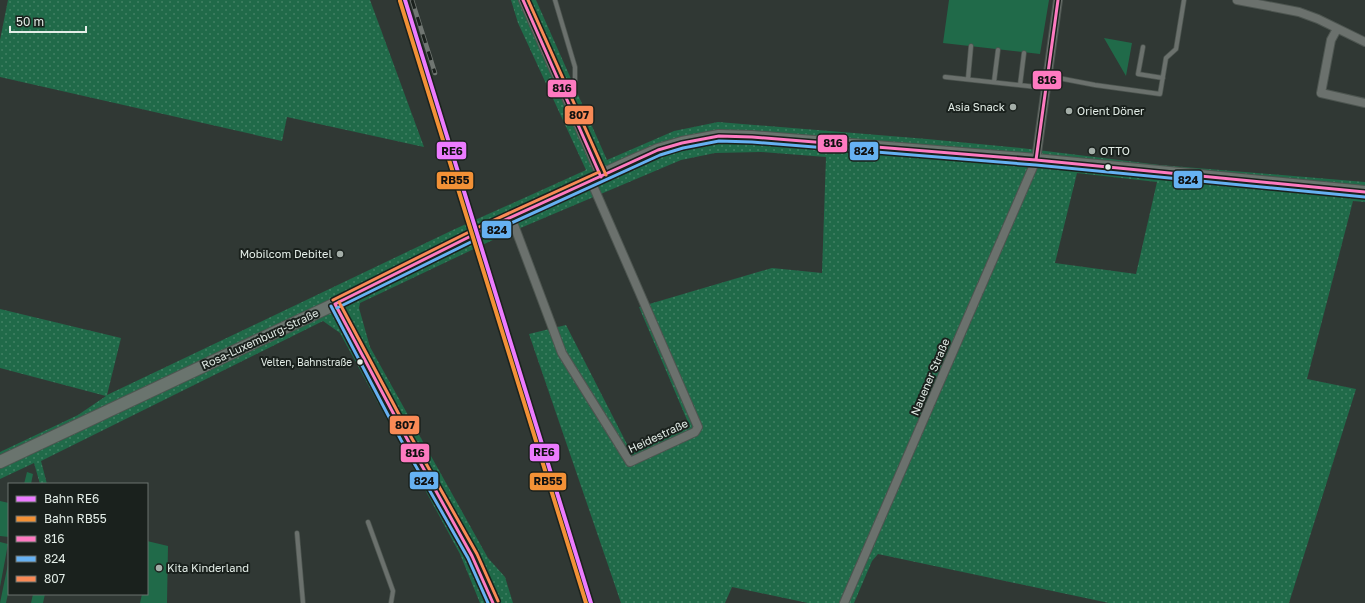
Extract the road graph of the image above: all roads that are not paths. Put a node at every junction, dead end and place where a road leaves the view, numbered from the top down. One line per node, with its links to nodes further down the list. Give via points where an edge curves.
1 (523, 0): 19 (street)
2 (555, 0): 19 (lane, via 575,67 575,90)
3 (1058, 0): 13 (street, Nauener Straße)
4 (1184, 0): 14 (lane, via 1176,49 1166,58)
5 (1237, 0): 6 (street, via 1299,12)
6 (1337, 29): 7 (street); 20 (street, via 1332,40 1321,94)
7 (1365, 42)
8 (971, 46): 15 (lane)
9 (1143, 47): 14 (lane, via 1138,74)
10 (998, 50): 16 (lane)
11 (1024, 53): 17 (lane)
12 (945, 76): 15 (lane)
13 (1048, 76): 14 (lane, via 1160,94); 18 (street, Nauener Straße)
14 (1163, 78)
15 (968, 79): 16 (lane)
16 (994, 82): 17 (lane)
17 (1020, 85): 18 (lane)
18 (1046, 88): 21 (street, Nauener Straße)
19 (565, 96): 22 (street)
20 (1365, 103)
21 (1036, 160): 22 (main road, Rosa-Luxemburg-Straße, via 719,136 658,150); 23 (main road, Rosa-Luxemburg-Straße); 32 (street, Nauener Straße)
22 (596, 179): 24 (main road, Rosa-Luxemburg-Straße); 24 (street, Heidestraße, via 698,427 696,432 630,462 562,353)
23 (1365, 192)
24 (511, 217): 25 (main road, Rosa-Luxemburg-Straße)
25 (335, 304): 26 (main road, Rosa-Luxemburg-Straße); 31 (main road, via 472,554)
26 (0, 462)
27 (368, 522): 30 (lane, via 393,591)
28 (297, 533): 29 (lane)
29 (303, 603)
30 (391, 603)
31 (493, 603)
32 (844, 603)

